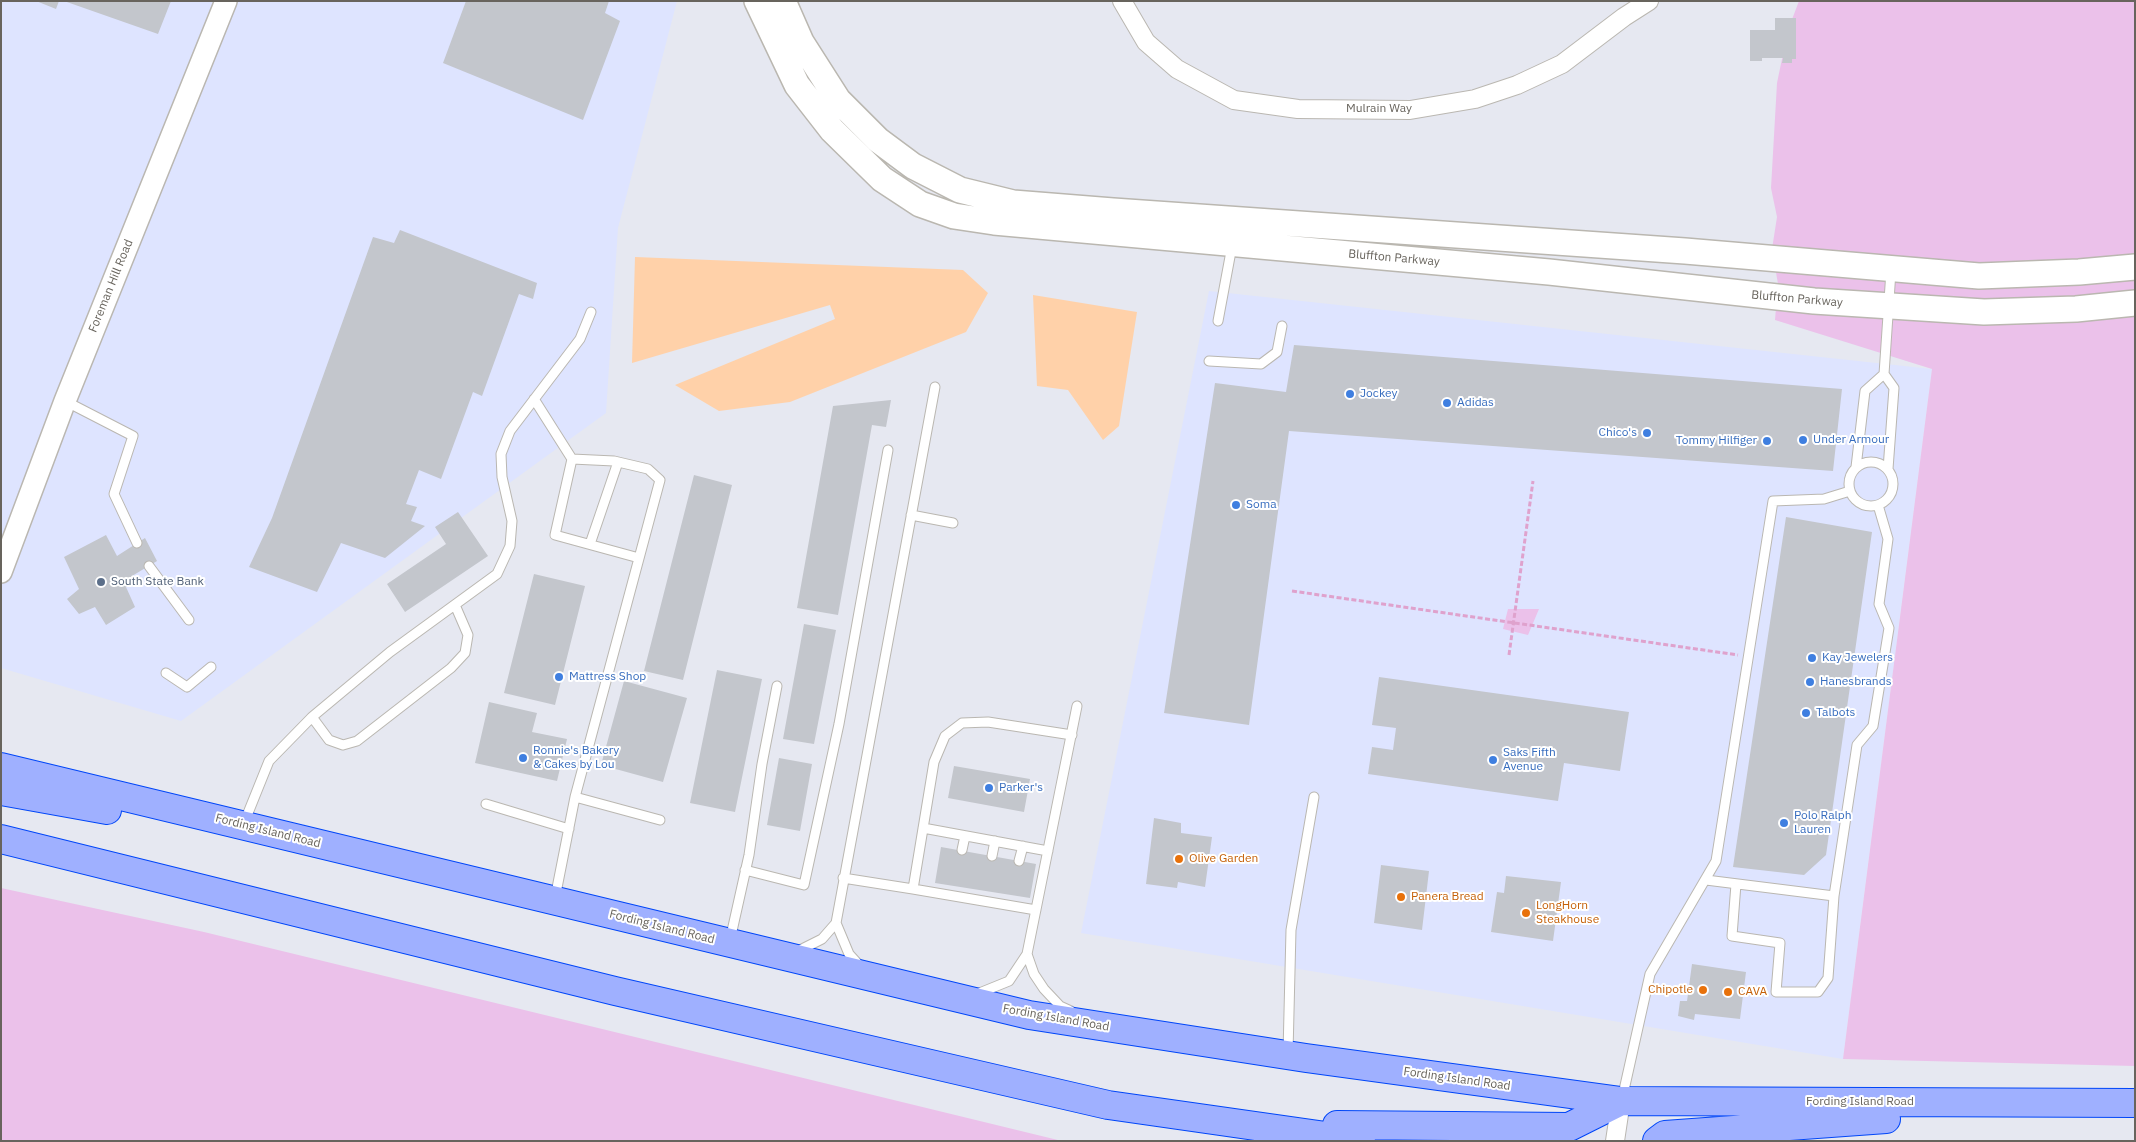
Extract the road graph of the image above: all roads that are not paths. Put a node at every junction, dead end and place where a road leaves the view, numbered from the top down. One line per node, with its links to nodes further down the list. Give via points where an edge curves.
1 (226, 1): 18 (street, Foreman Hill Road)
2 (757, 1): 6 (main road, Bluffton Parkway, via 797,84 832,130 882,179 920,204 954,216 994,222)
3 (782, 1): 8 (main road, via 802,42 838,100 878,140 913,166 960,190 1013,202 1113,212 1676,250)
4 (1122, 1): 5 (street, Mulrain Way, via 1146,42 1177,69 1234,100 1298,109 1401,110 1476,99 1517,85 1562,64)
5 (1649, 1)
6 (1232, 242): 10 (main road, Bluffton Parkway); 12 (lane)
7 (2135, 267): 8 (main road, via 1979,276)
8 (1891, 269): 10 (lane)
9 (2135, 303): 10 (main road, Bluffton Parkway, via 1984,312)
10 (1889, 306): 15 (lane)
11 (591, 312): 17 (lane, via 580,339)
12 (1218, 322)
13 (1282, 326): 14 (lane, via 1277,352 1261,364)
14 (1209, 361)
15 (1884, 374): 22 (lane, via 1865,391); 23 (lane, via 1894,388)
16 (935, 387): 26 (lane)
17 (534, 400): 20 (lane); 33 (lane, via 510,431 501,454 502,478 512,521 510,546 497,574)
18 (65, 401): 28 (lane, via 132,436 114,494); 32 (street, Foreman Hill Road)
19 (888, 450): 59 (lane, via 840,724 804,885)
20 (572, 458): 21 (lane); 29 (lane, via 555,535)
21 (618, 462): 29 (lane); 30 (lane, via 648,469 660,480)
22 (1856, 467): 23 (lane, via 1873,462); 24 (lane, via 1851,474)
23 (1888, 469): 25 (lane, via 1894,485 1886,501)
24 (1850, 491): 25 (lane, via 1861,504); 61 (lane, via 1824,499 1772,501 1716,862)
25 (1878, 505): 67 (lane, via 1888,539 1879,604 1889,628 1873,726 1857,745)
26 (911, 515): 27 (lane); 60 (lane)
27 (953, 523)
28 (137, 544)
29 (590, 544): 30 (lane)
30 (639, 558): 43 (lane)
31 (149, 566): 34 (lane)
32 (1, 572)
33 (455, 605): 39 (lane, via 390,652); 39 (lane, via 468,635 465,654 443,674 357,741 343,745 329,740)
34 (189, 620)
35 (211, 667): 36 (lane, via 188,687)
36 (166, 673)
37 (777, 686): 59 (lane)
38 (1078, 706): 40 (lane)
39 (312, 717): 47 (lane, via 269,761)
40 (1072, 735): 48 (lane, via 988,722 962,723 945,736 934,762); 56 (lane)
41 (1, 767): 47 (highway, Fording Island Road)
42 (1, 790): 53 (highway, via 240,834)
43 (575, 797): 46 (lane); 49 (lane)
44 (1314, 797): 80 (lane, via 1291,930)
45 (486, 804): 49 (lane)
46 (660, 820)
47 (243, 825): 53 (highway, Fording Island Road)
48 (923, 828): 50 (lane); 64 (lane)
49 (569, 829): 69 (lane)
50 (965, 836): 52 (lane); 55 (lane)
51 (1, 840): 84 (highway, via 615,991 1108,1105)
52 (995, 841): 54 (lane); 57 (lane)
53 (316, 843): 69 (highway, Fording Island Road)
54 (1022, 846): 56 (lane); 58 (lane)
55 (962, 850)
56 (1048, 851): 72 (lane)
57 (992, 856)
58 (1019, 860)
59 (745, 870): 74 (lane)
60 (843, 878): 64 (lane); 73 (lane)
61 (1706, 880): 62 (lane); 81 (lane, via 1650,974)
62 (1736, 884): 67 (lane); 67 (lane, via 1732,936 1780,944 1776,992 1818,992 1828,978)
63 (956, 886): 68 (lane)
64 (913, 890): 68 (lane)
65 (985, 891): 70 (lane)
66 (1013, 896): 71 (lane)
67 (1834, 896)
68 (955, 897): 70 (lane)
69 (555, 901): 74 (highway, Fording Island Road)
70 (983, 902): 71 (lane)
71 (1011, 906): 72 (lane)
72 (1036, 910): 75 (lane)
73 (836, 923): 76 (lane, via 822,939); 77 (lane, via 849,954)
74 (730, 943): 76 (highway, Fording Island Road)
75 (1027, 954): 78 (lane, via 1009,981 995,988 978,994); 79 (lane, via 1044,990 1060,1006)
76 (786, 957): 77 (highway, Fording Island Road)
77 (870, 977): 78 (highway, Fording Island Road)
78 (944, 995): 79 (highway, Fording Island Road, via 1029,1016)
79 (1101, 1027): 80 (highway, Fording Island Road)
80 (1288, 1056): 81 (highway, Fording Island Road)
81 (1621, 1101): 82 (highway, Fording Island Road); 84 (highway, via 1569,1128); 86 (street)
82 (2089, 1103): 83 (highway, Fording Island Road); 87 (highway, via 1665,1135)
83 (2135, 1104)
84 (1248, 1124): 85 (highway)
85 (1361, 1141)
86 (1615, 1141)
87 (1657, 1141)

